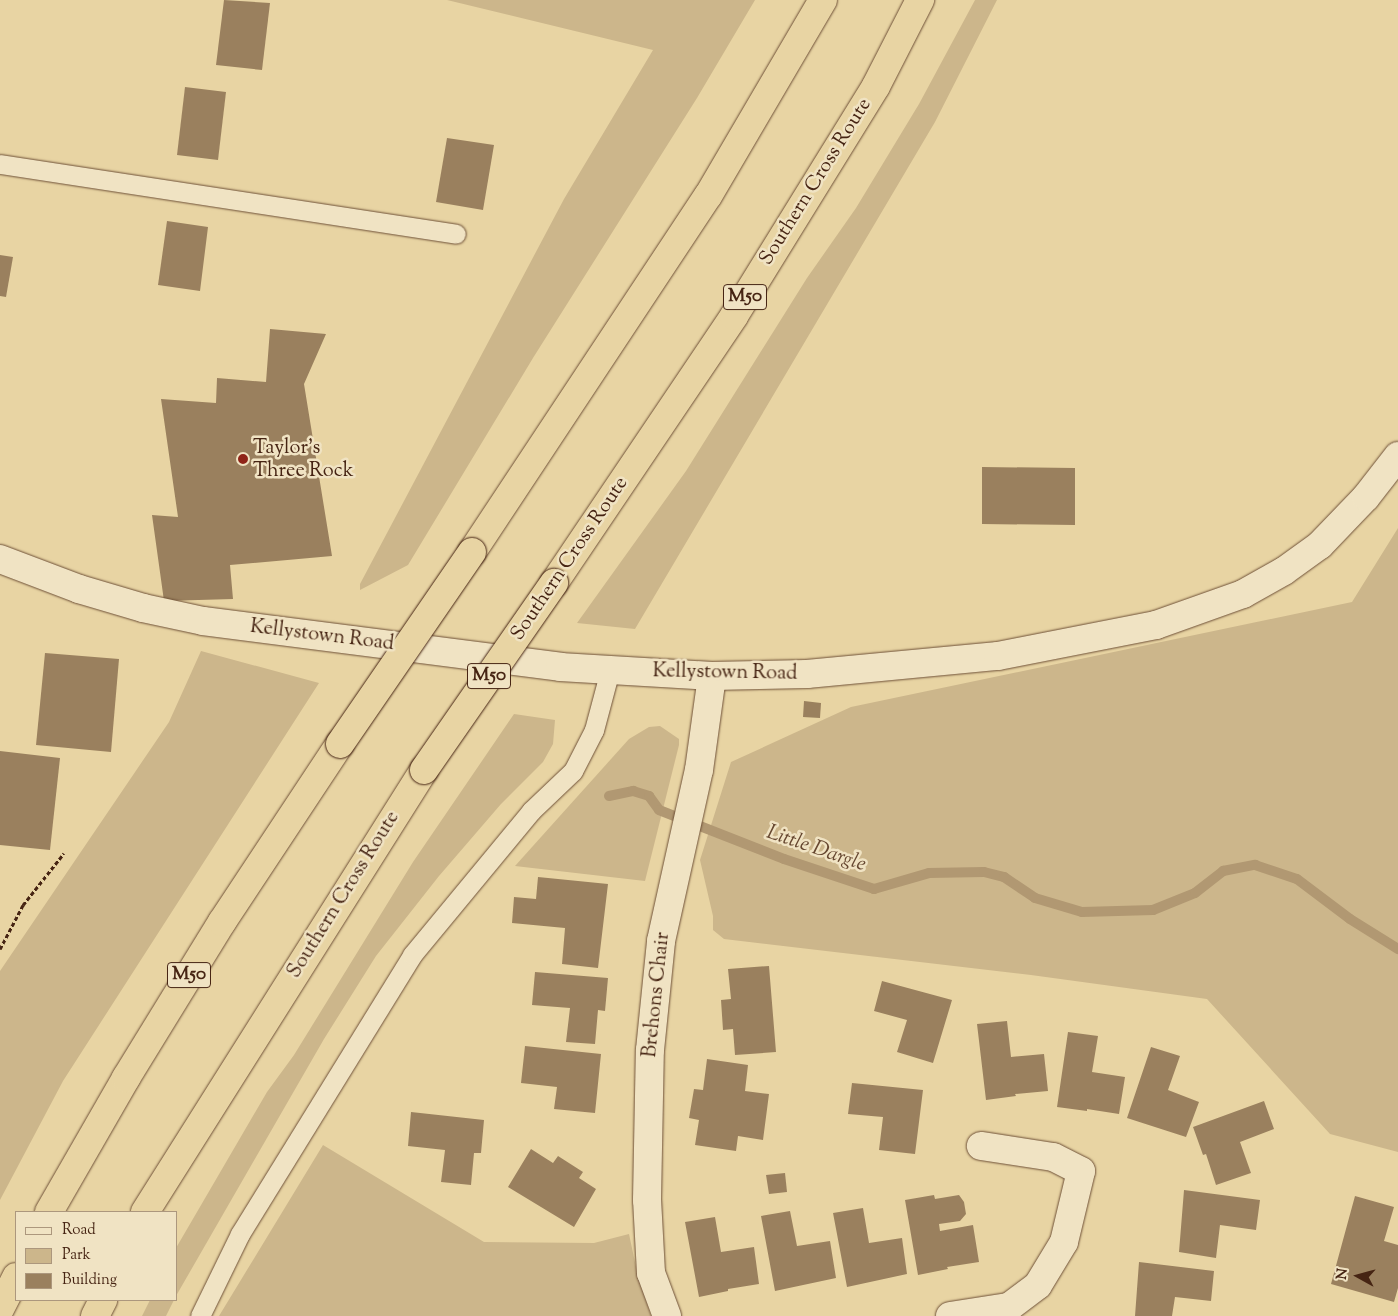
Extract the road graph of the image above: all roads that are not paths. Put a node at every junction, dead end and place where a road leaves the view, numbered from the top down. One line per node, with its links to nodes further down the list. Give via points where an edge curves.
1 (823, 0): 10 (highway, M50, bridge, via 708,196 216,930)
2 (920, 0): 11 (highway, Southern Cross Route / M50, bridge, via 876,86 734,316 424,770)
3 (0, 164): 4 (lane)
4 (456, 234)
5 (1398, 456): 8 (street, Kellystown Road, via 1366,497 1320,545 1284,571 1243,594 1156,625 998,656 807,674)
6 (0, 559): 7 (street, Kellystown Road, via 79,589 143,608 204,621 560,667)
7 (610, 670): 8 (street, Kellystown Road); 16 (lane, via 594,730 573,771 531,810 412,955 240,1234)
8 (712, 676): 17 (street, Brehons Chair, via 704,744 661,941 650,1050 647,1136 650,1273)
9 (981, 1146): 18 (street, via 1053,1157 1081,1171 1064,1242 1038,1284 1009,1307)
10 (50, 1211)
11 (146, 1211)
12 (15, 1279): 14 (highway)
13 (102, 1301): 15 (highway)
14 (0, 1309)
15 (95, 1316)
16 (200, 1316)
17 (668, 1316)
18 (950, 1316)

